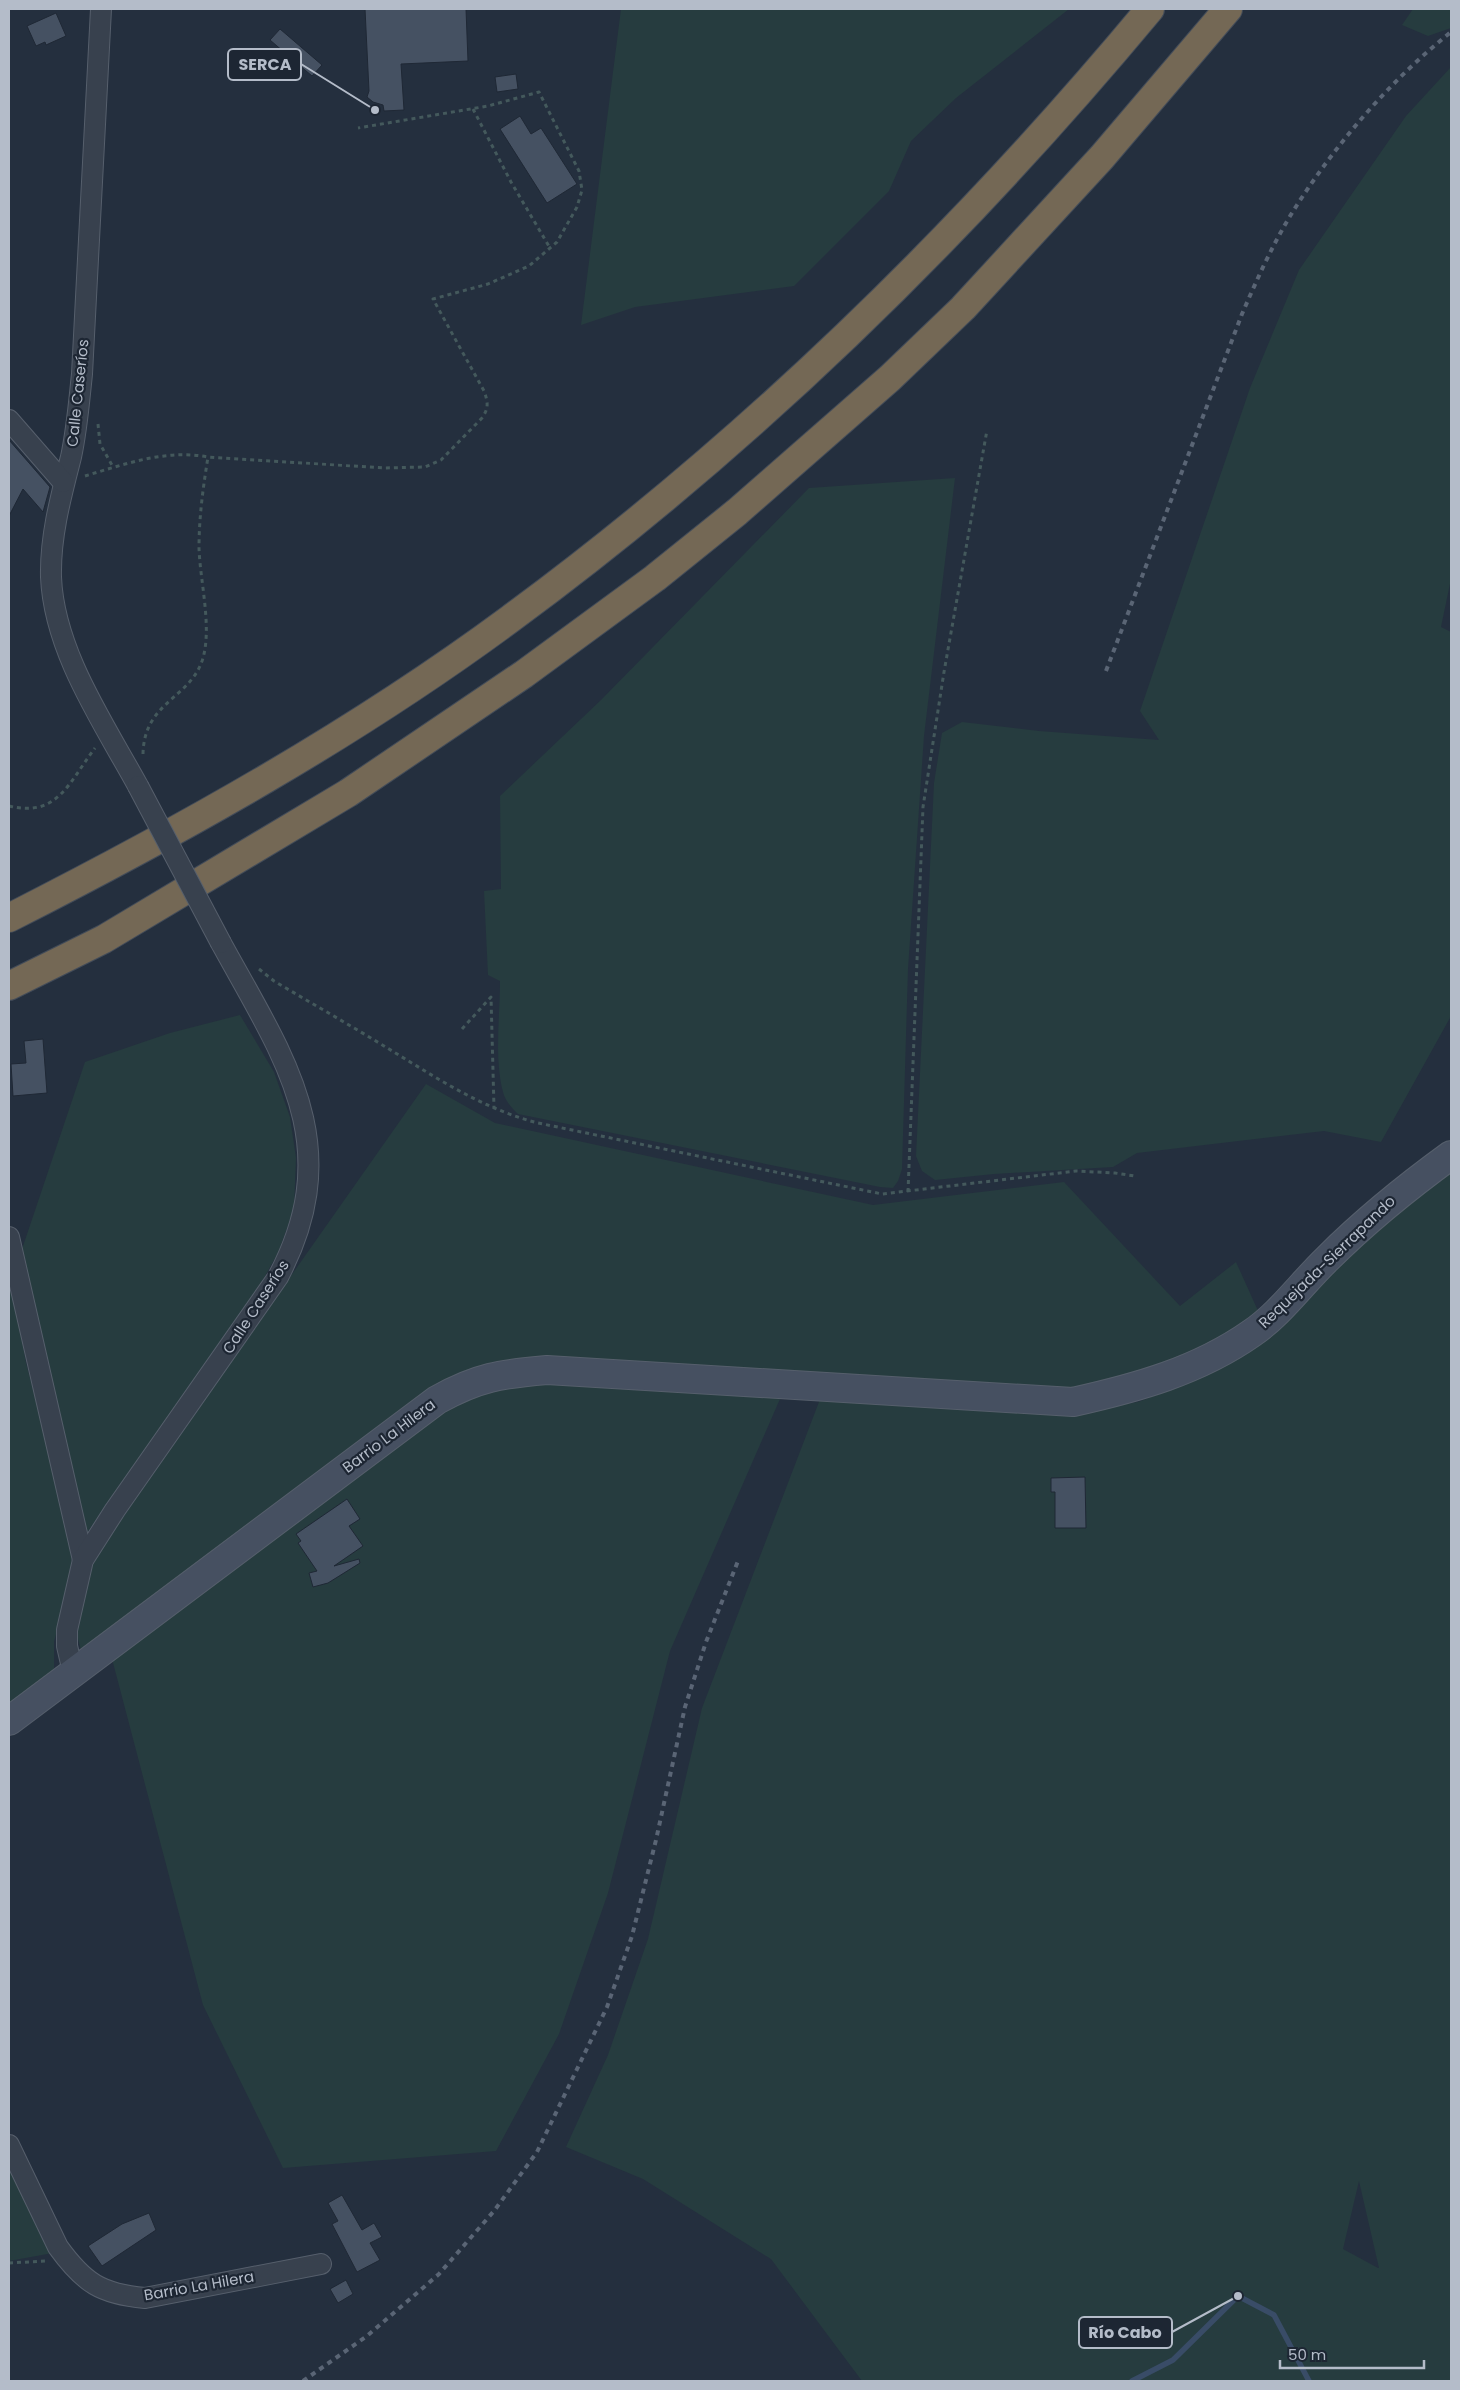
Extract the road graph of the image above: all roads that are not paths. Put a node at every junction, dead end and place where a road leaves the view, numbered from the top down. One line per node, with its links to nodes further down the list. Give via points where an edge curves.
1 (101, 9): 5 (street, Calle Caseríos, via 82,374 76,428)
2 (1150, 9): 6 (highway, via 1021,157 901,283 806,374 622,533 508,620 366,717 217,808)
3 (1228, 9): 7 (highway, via 1102,157 963,308 883,384 708,536 524,674 348,794 104,939)
4 (9, 420): 5 (street)
5 (63, 482): 11 (street, Calle Caseríos, bridge, via 52,556 55,611 66,647 282,1056 300,1100 308,1146 300,1222 295,1242 278,1278)
6 (9, 918)
7 (9, 986)
8 (1451, 1154): 10 (street, Requejada-Sierrapando, via 1386,1203 1252,1333 1205,1361 1159,1380 1073,1402)
9 (9, 1237): 11 (street, Calle Caseríos)
10 (846, 1387): 12 (street, Barrio La Hilera, via 547,1370 476,1380 437,1400)
11 (83, 1560): 12 (street, Calle Caseríos, via 67,1630)
12 (73, 1672): 13 (street, Barrio La Hilera)
13 (9, 1720)
14 (9, 2145): 15 (street, Barrio La Hilera, via 58,2247 73,2269 97,2287 118,2295 145,2298)
15 (321, 2264)

